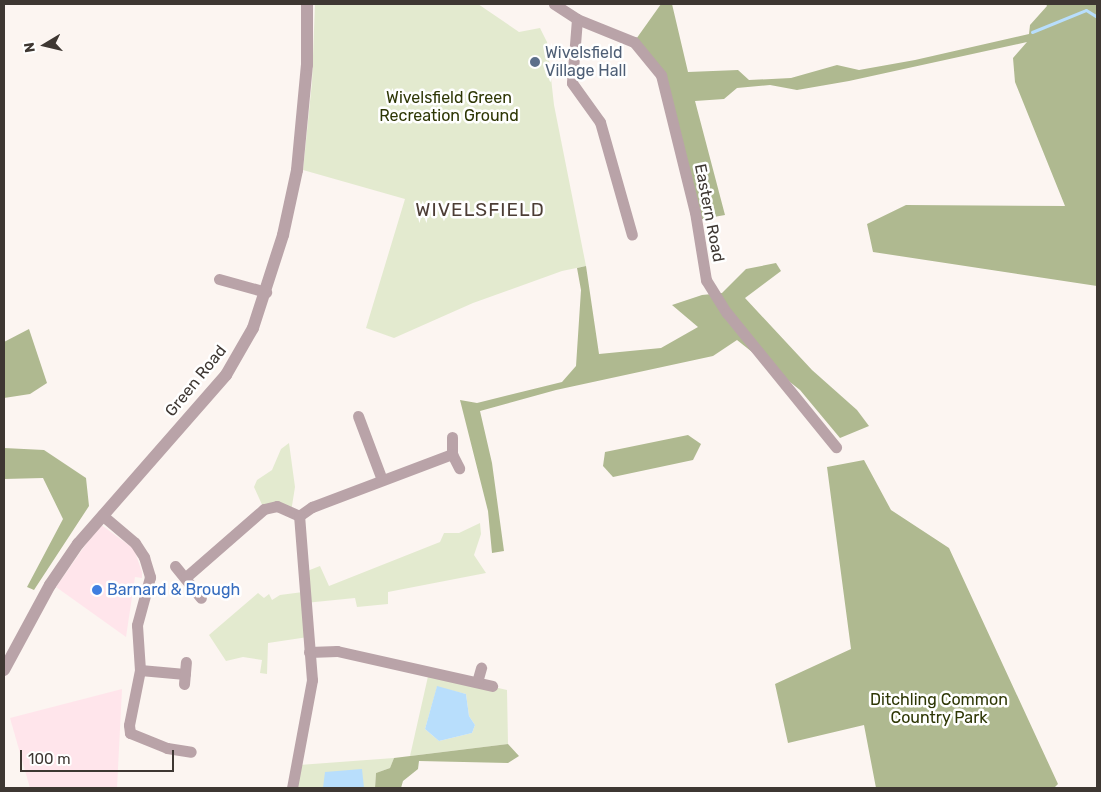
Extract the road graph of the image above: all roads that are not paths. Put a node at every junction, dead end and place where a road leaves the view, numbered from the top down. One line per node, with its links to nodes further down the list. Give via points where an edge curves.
1 (307, 4): 6 (street, Green Road, via 307,65 297,170)
2 (554, 4): 3 (street, Eastern Road)
3 (577, 19): 4 (street, via 572,83 600,122); 9 (street, Eastern Road, via 634,42 661,75 695,212 706,280 727,313)
4 (632, 235)
5 (219, 279): 6 (street)
6 (266, 292): 13 (street, Green Road, via 253,328 226,375)
7 (358, 416): 12 (street)
8 (452, 437): 10 (street)
9 (836, 447)
10 (452, 454): 11 (street); 12 (street)
11 (459, 468)
12 (382, 480): 14 (street, via 312,507)
13 (102, 515): 20 (street, Green Road, via 50,585); 21 (street, via 135,543 144,557 150,577 137,625)
14 (299, 516): 16 (street, via 277,506 264,509); 18 (street)
15 (175, 566): 16 (street)
16 (186, 577): 17 (street)
17 (202, 598)
18 (309, 652): 23 (street, via 336,651); 26 (street, via 312,680)
19 (480, 668): 23 (street)
20 (4, 670)
21 (140, 670): 22 (street); 25 (street, via 130,733 166,748)
22 (185, 673)
23 (477, 682): 24 (street)
24 (492, 686)
25 (192, 752)
26 (292, 788)

